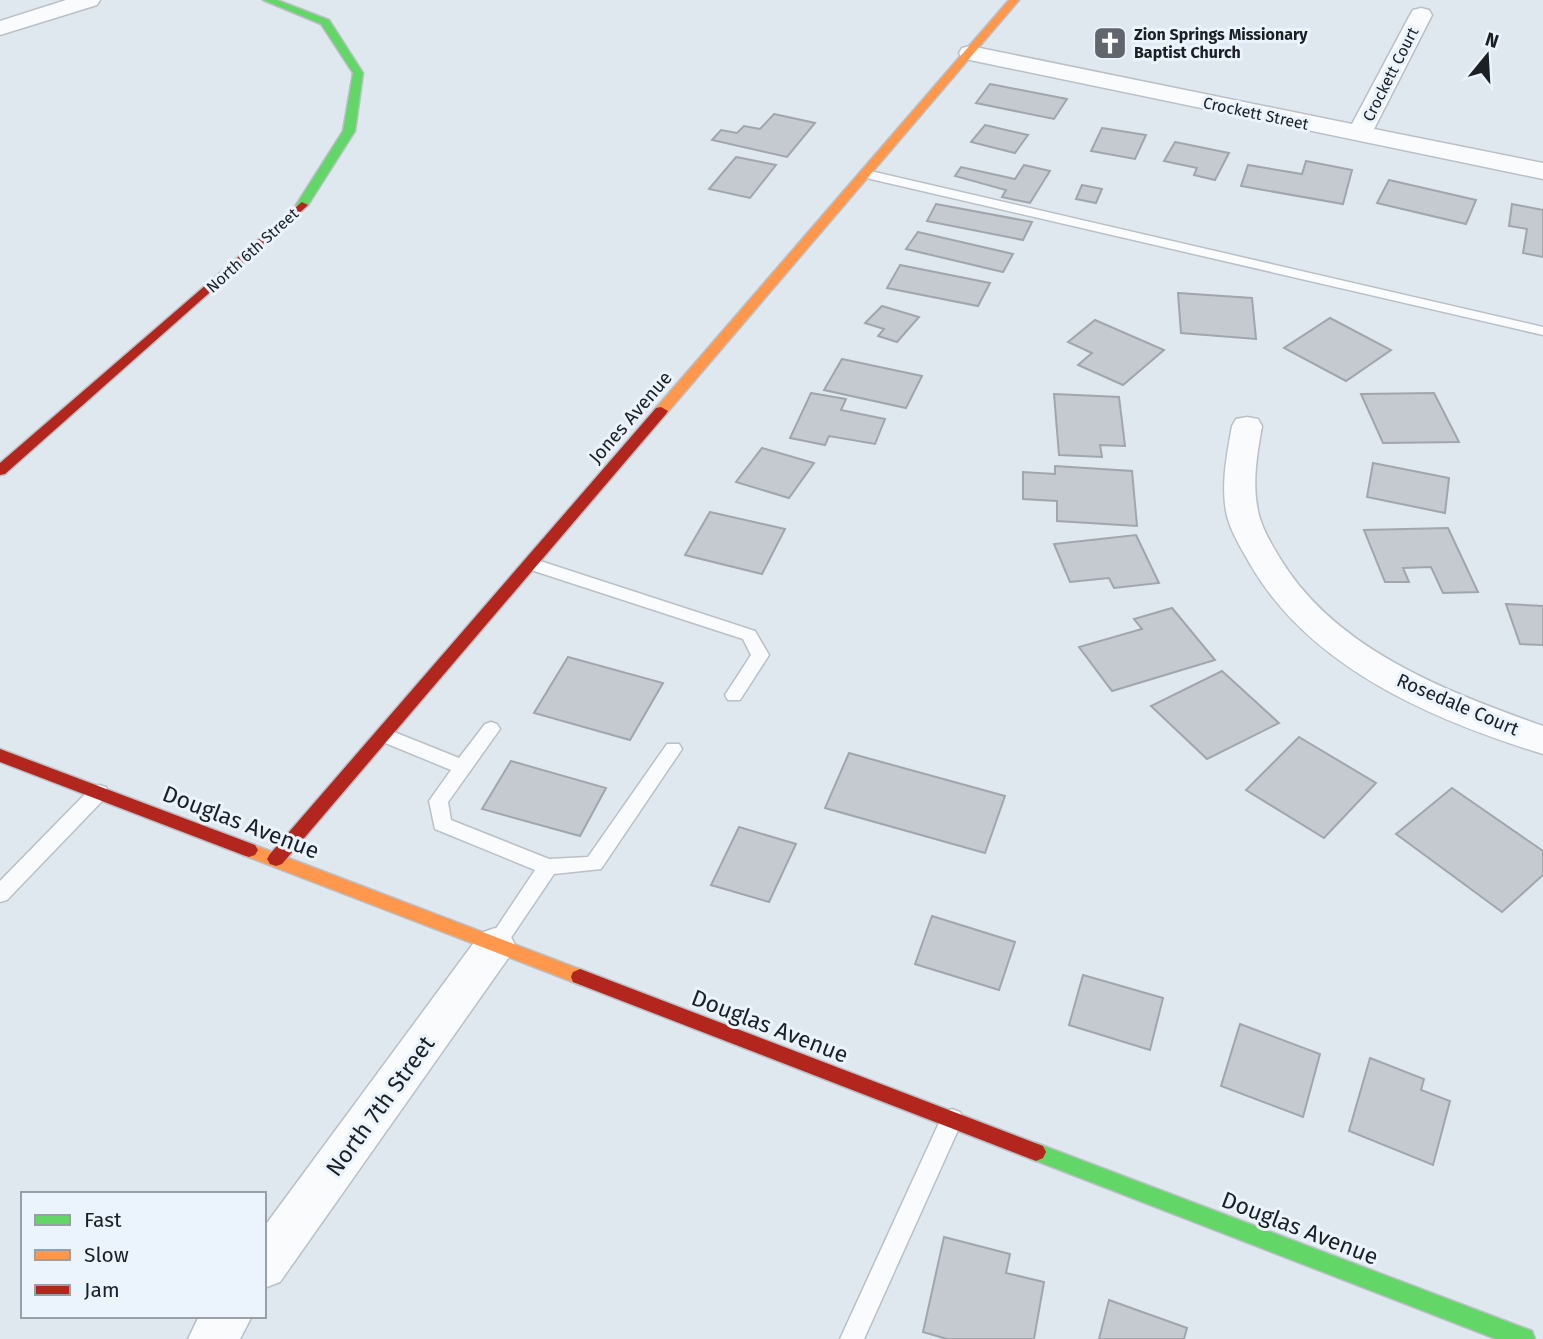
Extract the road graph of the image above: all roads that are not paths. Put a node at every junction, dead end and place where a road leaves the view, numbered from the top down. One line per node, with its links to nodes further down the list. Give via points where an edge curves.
1 (89, 0): 5 (street)
2 (268, 0): 12 (street, North 6th Street, via 325,22 358,74 349,131 299,210)
3 (1014, 0): 6 (street, Jones Avenue)
4 (1421, 15): 7 (street, Crockett Court)
5 (0, 28)
6 (970, 53): 7 (street, Crockett Street); 9 (street, Jones Avenue)
7 (1359, 134): 8 (street, Crockett Street)
8 (1543, 171)
9 (866, 174): 10 (lane); 13 (street, Jones Avenue)
10 (1543, 331)
11 (1247, 426): 17 (street, Rosedale Court, via 1240,463 1242,512 1276,580 1301,608 1324,632 1413,689)
12 (0, 471)
13 (531, 564): 14 (lane, via 749,635 760,654); 16 (street, Jones Avenue)
14 (734, 695)
15 (491, 729): 20 (lane)
16 (384, 734): 20 (lane); 22 (street, Jones Avenue)
17 (1543, 740)
18 (673, 748): 23 (lane, via 594,864)
19 (0, 755): 21 (street, Douglas Avenue)
20 (464, 768): 23 (lane, via 438,801 442,824)
21 (99, 792): 22 (street, Douglas Avenue); 24 (lane)
22 (276, 859): 25 (street, Douglas Avenue)
23 (548, 867): 25 (lane)
24 (0, 894)
25 (495, 945): 26 (street, Douglas Avenue); 27 (street, North 7th Street)
26 (952, 1119): 29 (street, Douglas Avenue); 31 (lane)
27 (266, 1263)
28 (227, 1318): 30 (street)
29 (1510, 1336)
30 (212, 1339)
31 (852, 1339)

